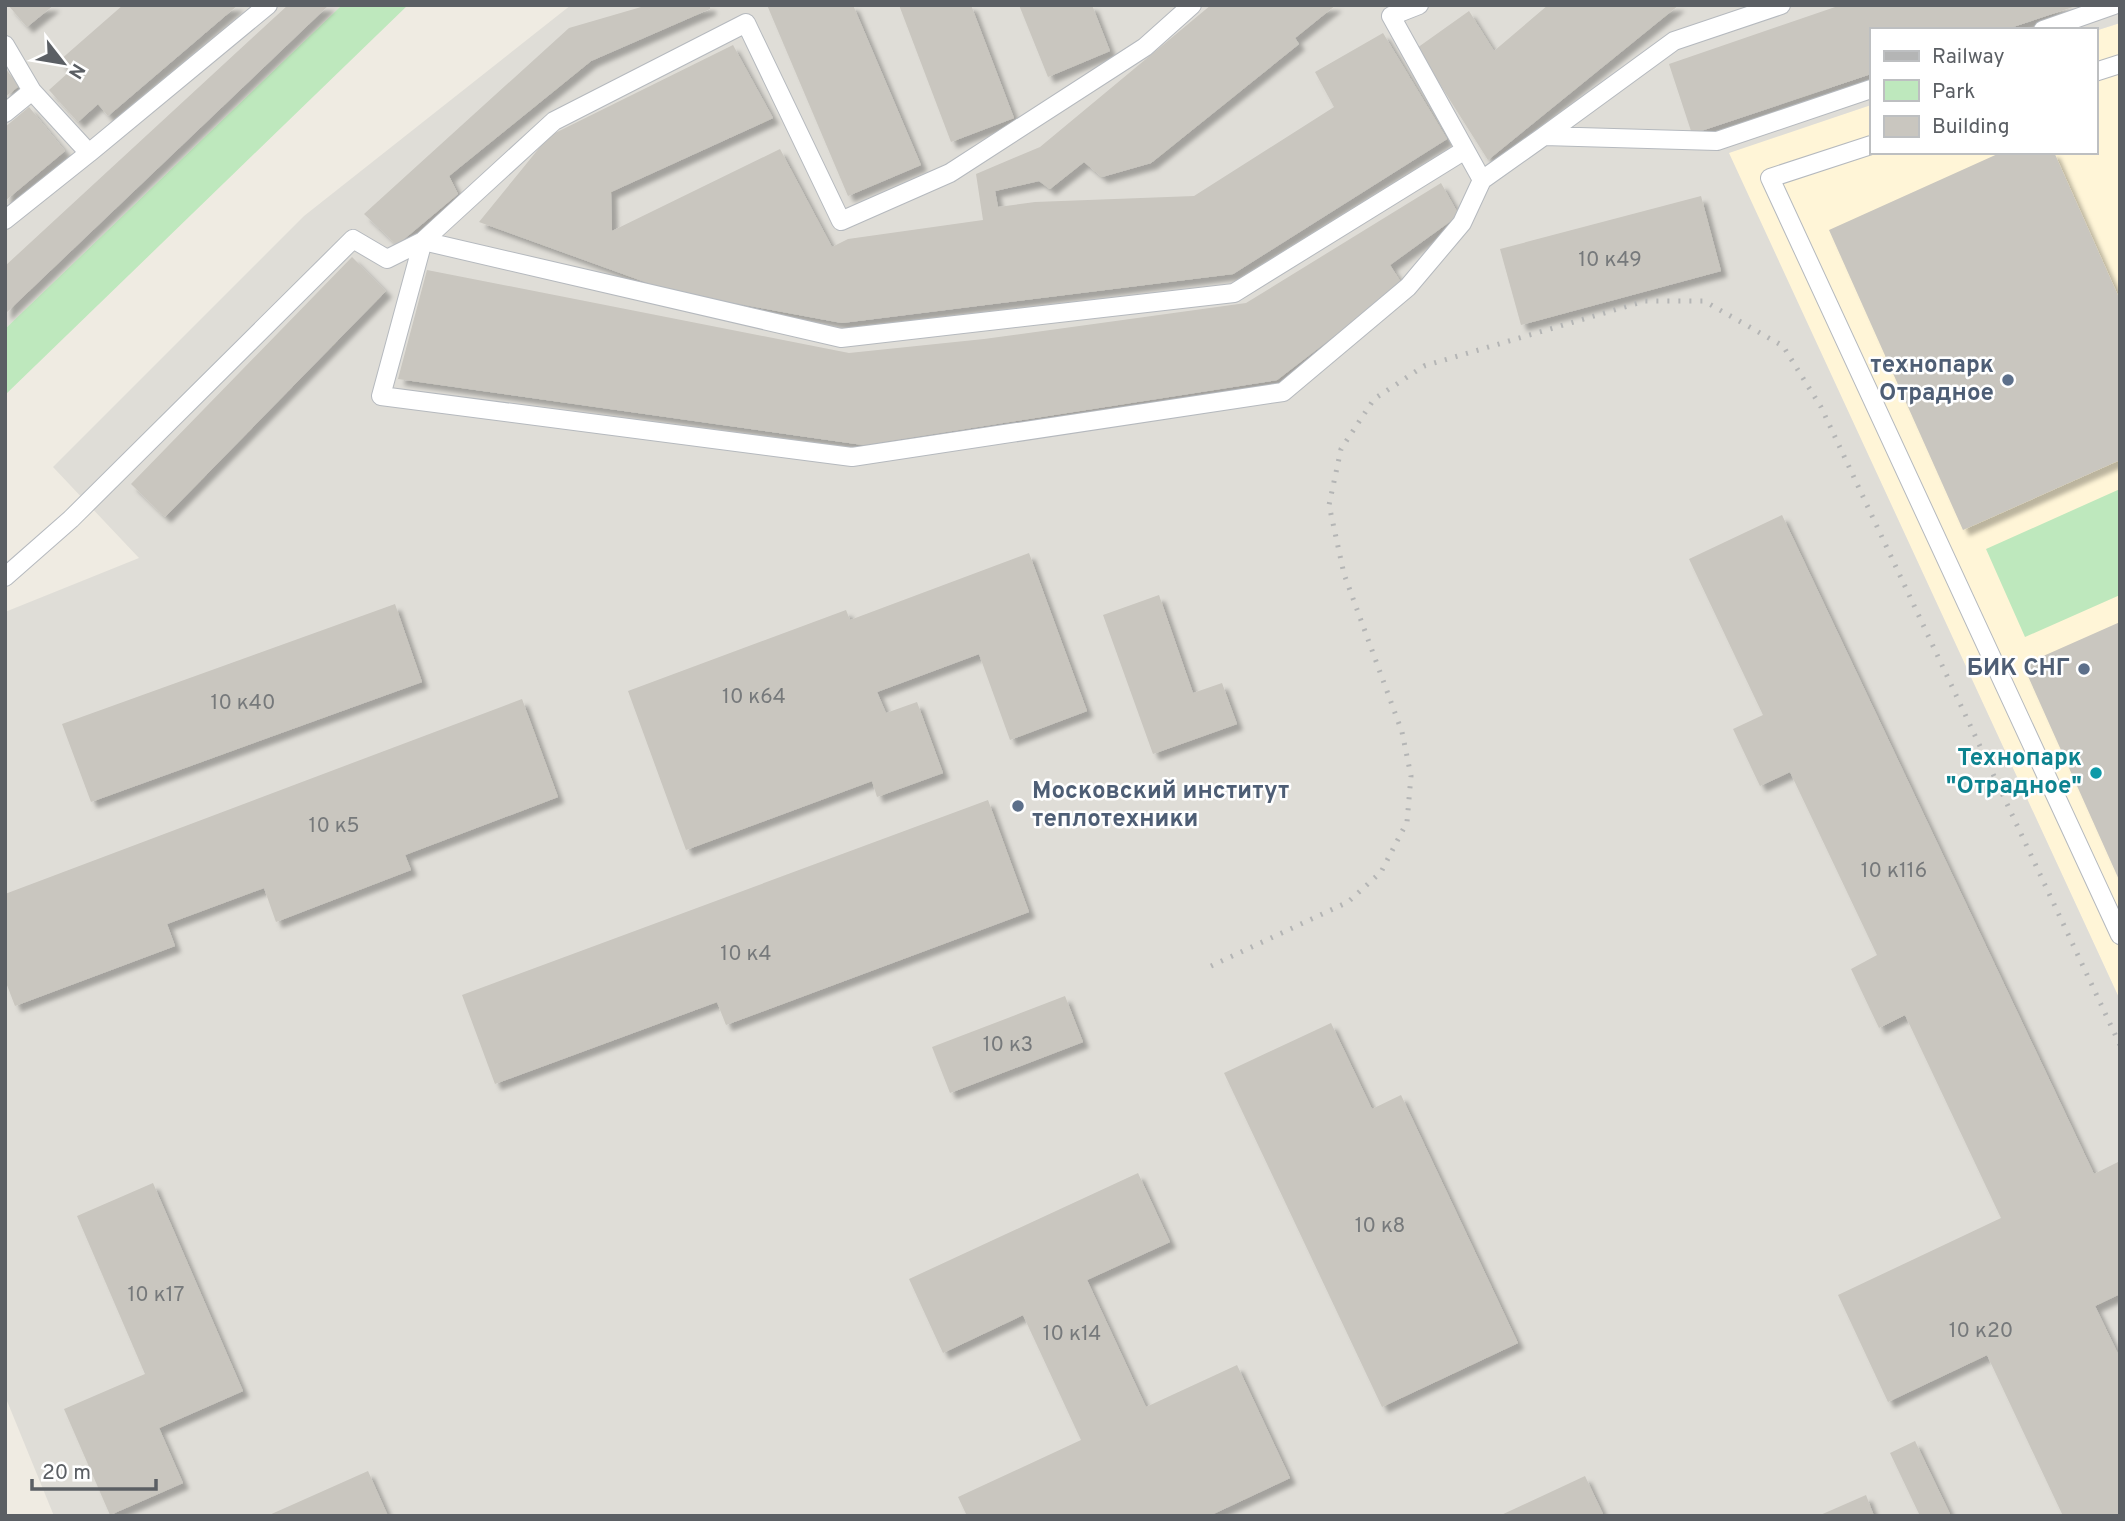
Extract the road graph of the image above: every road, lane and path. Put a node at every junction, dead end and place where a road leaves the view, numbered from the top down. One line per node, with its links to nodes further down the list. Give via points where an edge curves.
1 (268, 5): 17 (lane)
2 (1192, 5): 20 (lane, via 1145,47 950,173 841,221 746,23 554,121)
3 (1419, 5): 6 (lane)
4 (1781, 5): 14 (lane, via 1674,41)
5 (2114, 5): 7 (lane)
6 (1388, 11): 16 (lane)
7 (2049, 28)
8 (5, 45): 12 (lane)
9 (2120, 64): 10 (lane)
10 (2097, 71)
11 (1870, 89): 14 (lane, via 1717,142)
12 (32, 91): 13 (lane); 17 (lane)
13 (5, 113)
14 (1544, 135): 18 (lane)
15 (1870, 145): 22 (lane, via 1770,178)
16 (1465, 150): 18 (lane); 20 (lane, via 1234,293 841,338)
17 (89, 153): 19 (lane)
18 (1482, 180): 20 (lane, via 1462,223 1408,287 1283,392 852,457 381,396)
19 (5, 220)
20 (423, 242): 21 (lane, via 387,259 353,239 71,519)
21 (5, 577)
22 (2120, 934)

